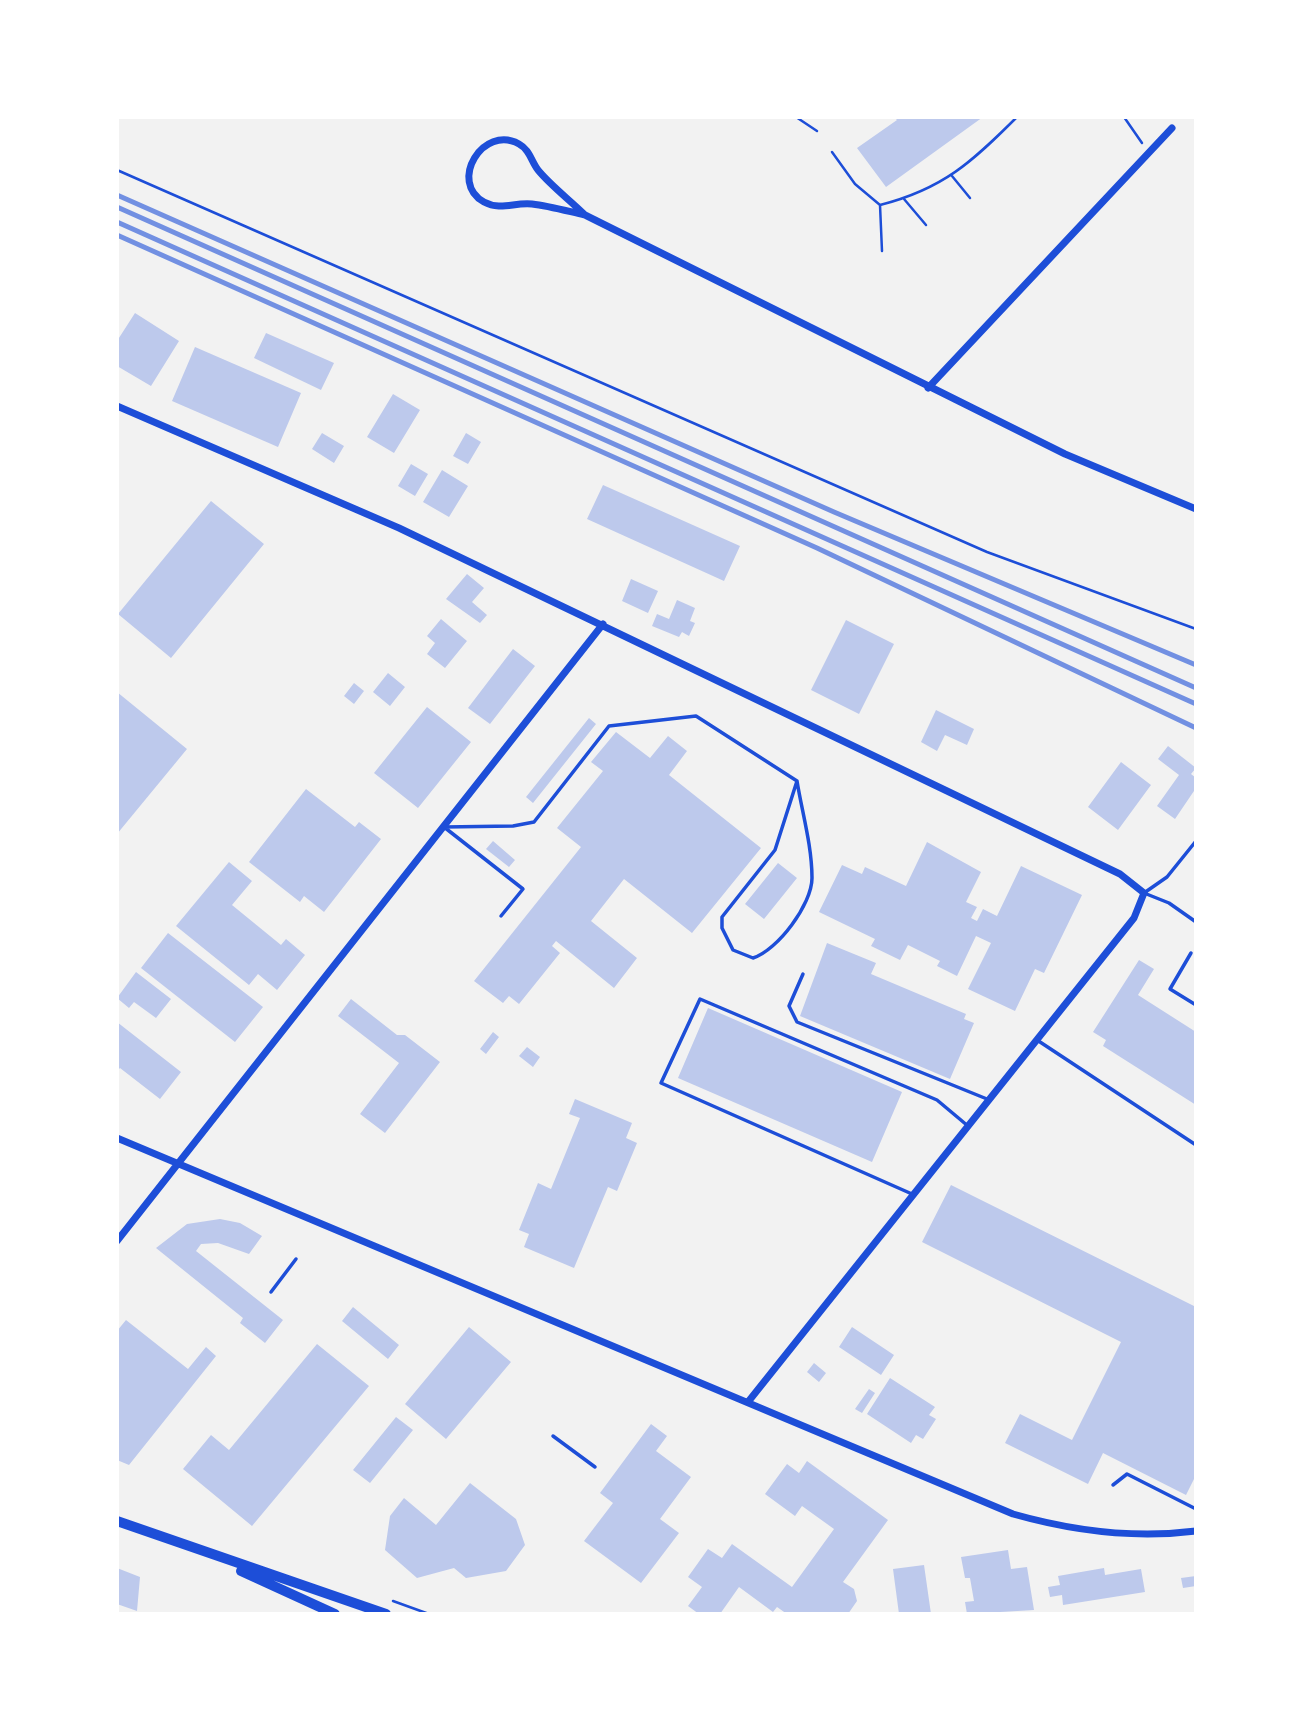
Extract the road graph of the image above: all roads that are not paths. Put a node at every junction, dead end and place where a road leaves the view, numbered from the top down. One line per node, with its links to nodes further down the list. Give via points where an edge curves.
1 (1172, 128): 3 (street)
2 (585, 215): 2 (street, via 518,144 502,140 486,144 474,155 469,170 471,186 480,200 495,207 529,203); 3 (street)
3 (929, 388): 5 (street, via 1065,454)
4 (117, 406): 6 (street, via 400,528)
5 (1196, 509)
6 (603, 624): 8 (street); 10 (street, via 1120,874)
7 (797, 780): 7 (lane, via 775,850 722,917 726,939 742,956 753,958 775,947 813,880); 8 (lane, via 696,716 609,726 534,822)
8 (444, 827): 11 (lane, via 523,889); 21 (street)
9 (1196, 841): 10 (lane, via 1167,877)
10 (1144, 893): 12 (lane); 16 (street, via 1134,918)
11 (501, 916)
12 (1196, 922)
13 (1191, 953): 15 (lane, via 1170,989)
14 (803, 974): 17 (lane, via 789,1006 797,1022)
15 (1196, 1005)
16 (1037, 1040): 17 (street); 20 (lane)
17 (989, 1100): 18 (street)
18 (968, 1126): 22 (street); 22 (lane, via 937,1100 700,999 662,1083)
19 (117, 1138): 21 (street)
20 (1196, 1145)
21 (179, 1163): 23 (street); 26 (street)
22 (914, 1194): 26 (street)
23 (117, 1241)
24 (296, 1259): 25 (lane)
25 (271, 1292)
26 (748, 1402): 32 (street, via 1013,1514 1094,1532 1149,1535)
27 (553, 1436): 28 (lane)
28 (595, 1467)
29 (1113, 1485): 30 (lane, via 1127,1474)
30 (1196, 1509)
31 (117, 1521): 33 (main road)
32 (1196, 1531)
33 (201, 1552): 34 (main road); 35 (main road)
34 (335, 1614)
35 (386, 1614)

